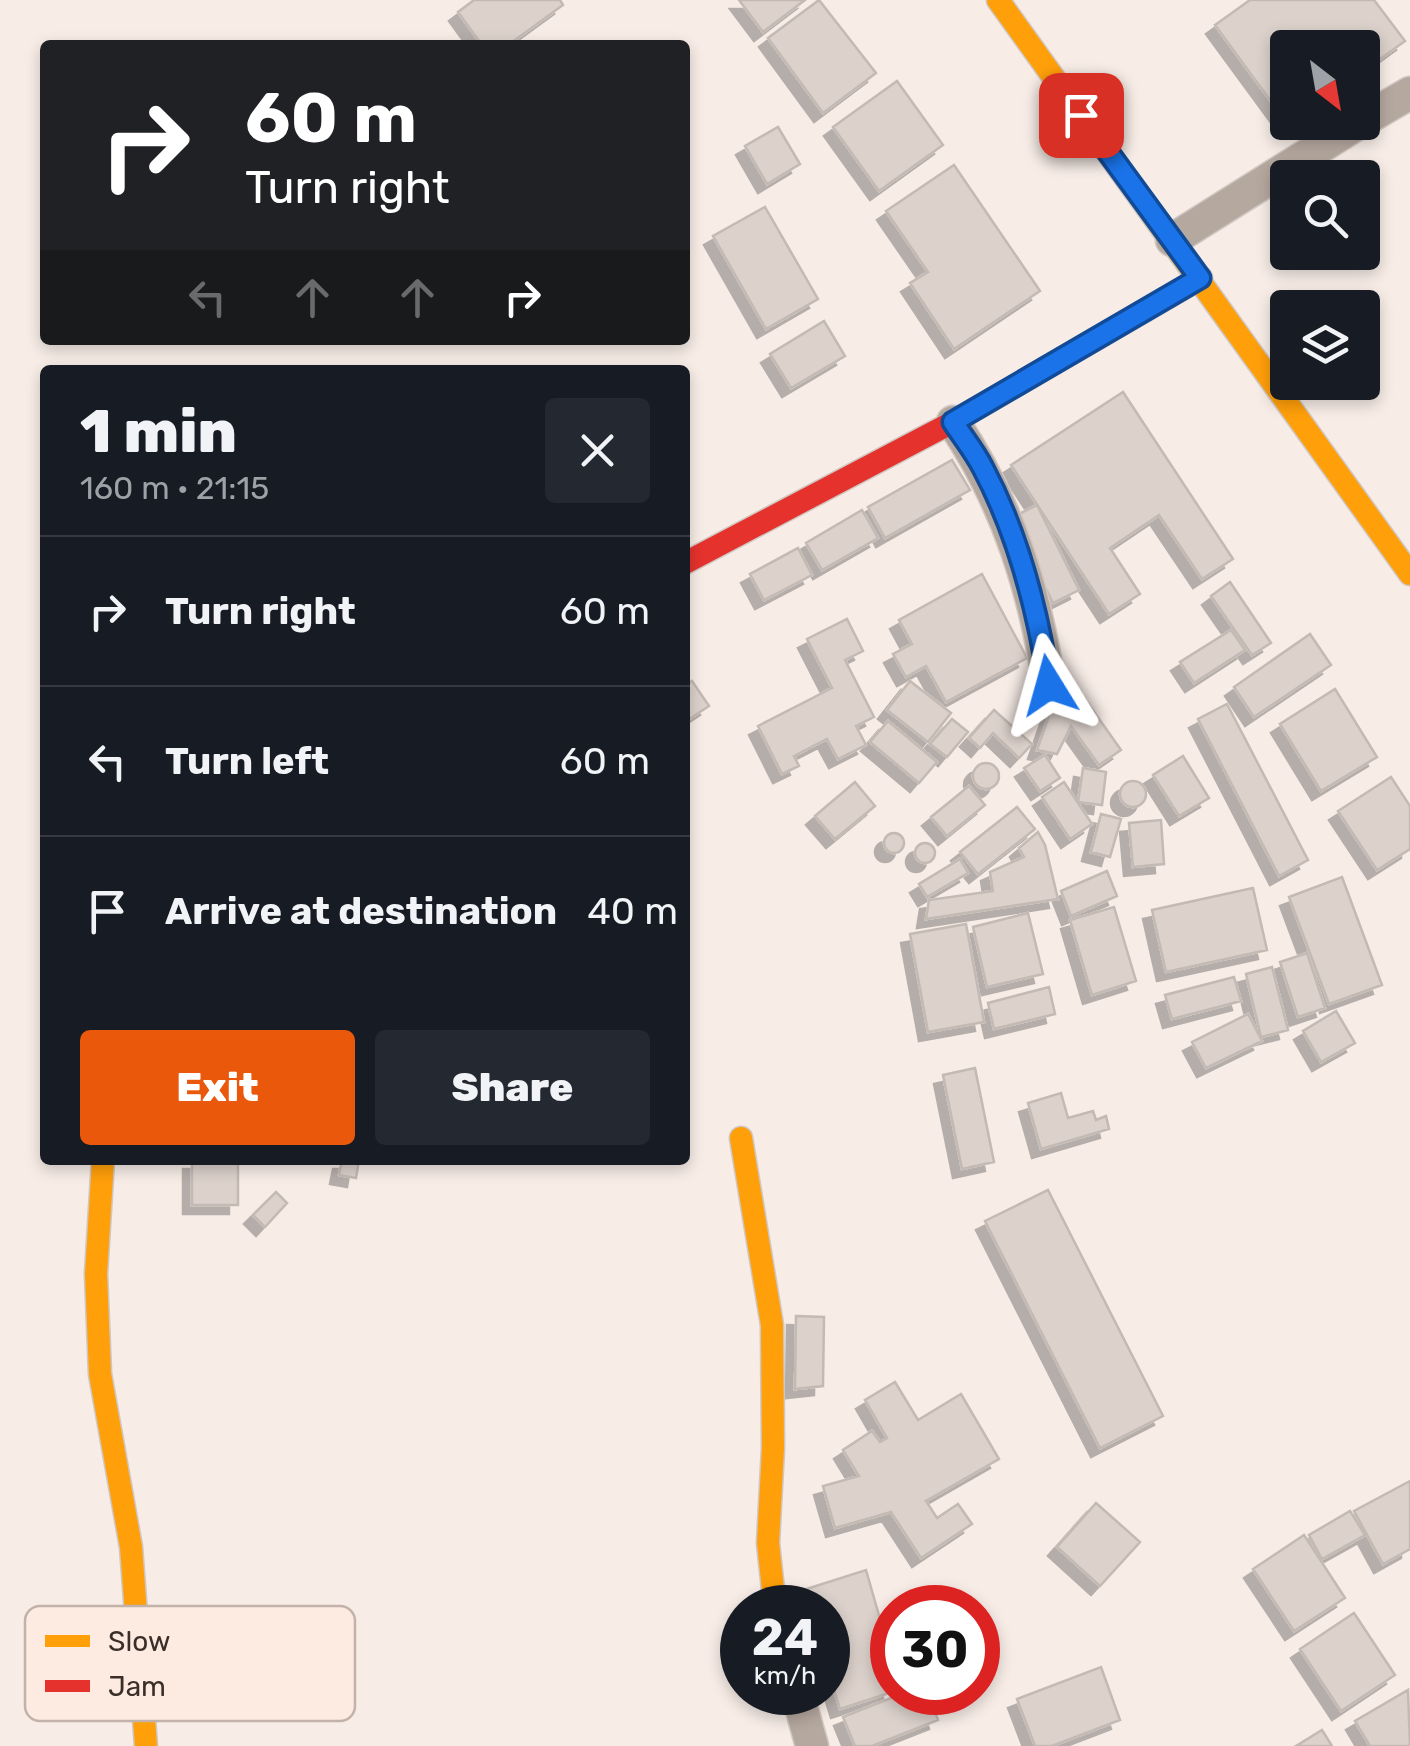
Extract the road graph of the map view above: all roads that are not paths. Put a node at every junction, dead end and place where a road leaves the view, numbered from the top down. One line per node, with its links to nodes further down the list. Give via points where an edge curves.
1 (998, 0): 5 (street)
2 (1410, 92): 3 (street)
3 (1380, 110)
4 (1332, 140): 5 (street)
5 (1172, 240): 6 (street)
6 (1200, 278): 7 (street); 9 (street)
7 (953, 422): 8 (street); 10 (street, via 1000,505 1029,587)
8 (690, 560)
9 (1410, 574)
10 (1049, 685)
11 (741, 1138): 13 (street, via 772,1325)
12 (102, 1165): 14 (street, via 100,1374)
13 (773, 1585)
14 (136, 1606)
15 (803, 1715): 18 (street)
16 (144, 1721): 17 (street)
17 (146, 1746)
18 (812, 1746)

